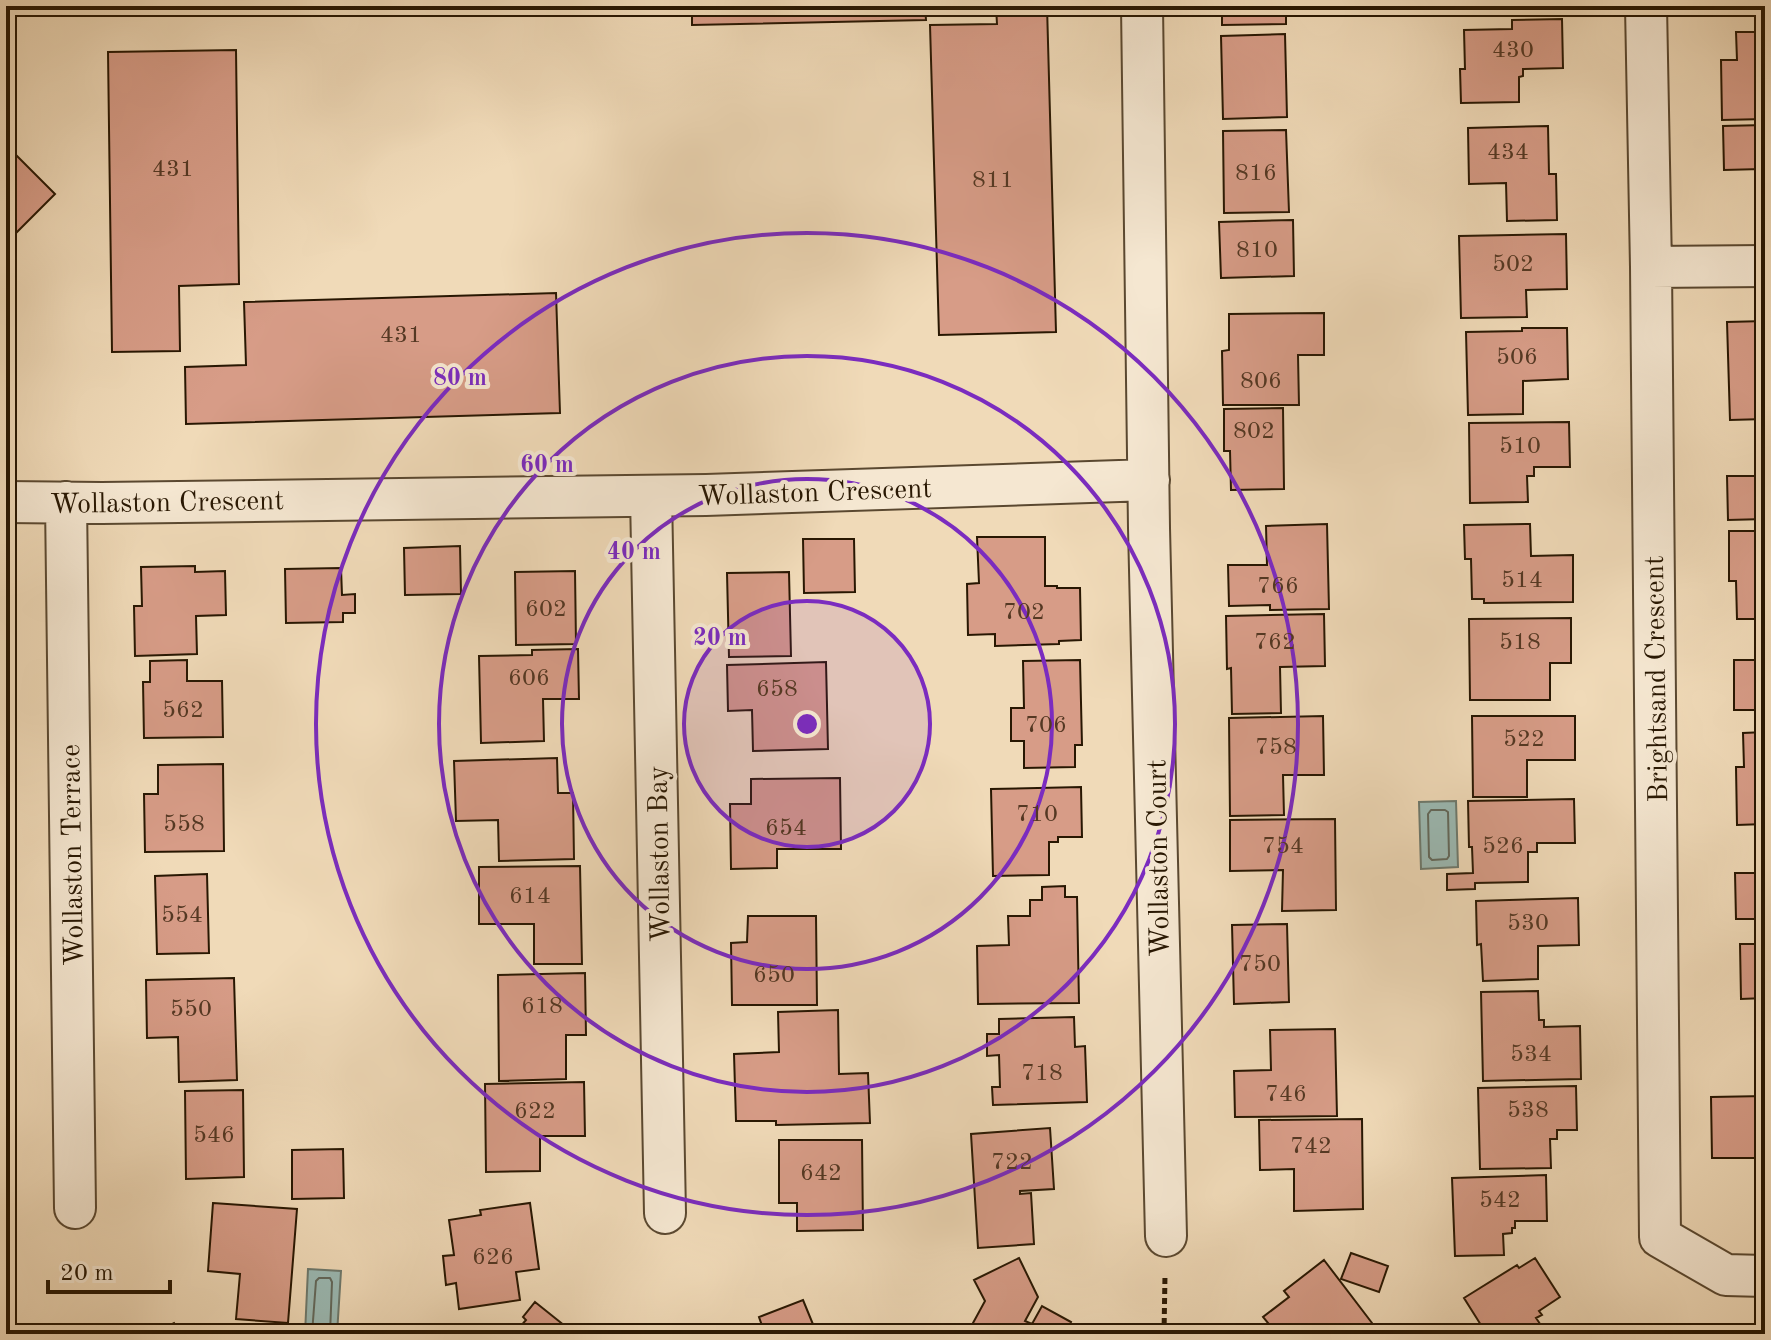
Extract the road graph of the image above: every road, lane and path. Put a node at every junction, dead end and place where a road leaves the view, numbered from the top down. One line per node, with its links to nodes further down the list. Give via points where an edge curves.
1 (1142, 6): 5 (street)
2 (1646, 6): 4 (street, Brightsand Crescent)
3 (1765, 266): 4 (street)
4 (1651, 267): 12 (street, Brightsand Crescent, via 1660,1237 1726,1275)
5 (1149, 480): 6 (street, Wollaston Crescent); 11 (street, Wollaston Court)
6 (651, 496): 8 (street, Wollaston Crescent); 10 (street, Wollaston Bay)
7 (6, 502): 8 (street, Wollaston Crescent)
8 (66, 502): 9 (street, Wollaston Terrace)
9 (75, 1208)
10 (665, 1213)
11 (1166, 1236): 13 (path)
12 (1765, 1276)
13 (1164, 1334)

